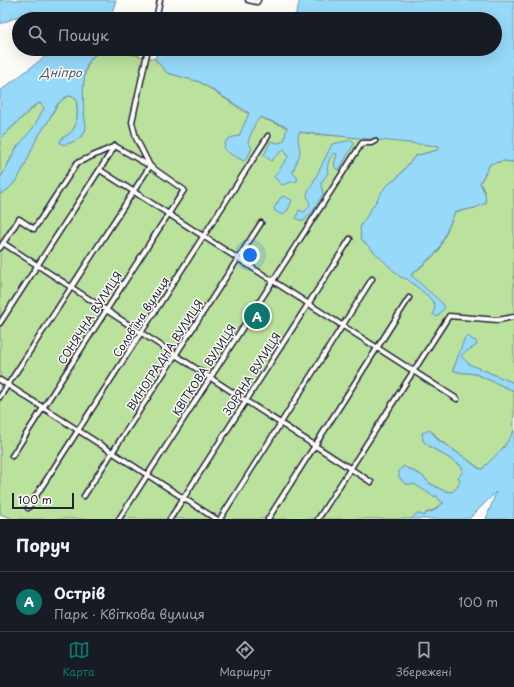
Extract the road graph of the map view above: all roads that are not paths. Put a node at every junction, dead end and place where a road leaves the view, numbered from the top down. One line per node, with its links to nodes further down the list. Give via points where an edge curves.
1 (160, 0): 4 (street)
2 (248, 0): 3 (street)
3 (258, 0)
4 (157, 12)
5 (146, 56): 9 (street, via 132,122 136,138)
6 (268, 136): 14 (street, Соловʼїна вулиця)
7 (375, 140): 21 (street, КВІТКОВА ВУЛИЦЯ, via 371,143 362,143)
8 (115, 146): 9 (street); 10 (street); 16 (street, via 77,163 34,229 19,219)
9 (150, 166): 11 (street); 12 (street, СОНЯЧНА ВУЛИЦЯ, via 184,190)
10 (100, 170): 11 (street); 19 (street)
11 (134, 191): 12 (street); 22 (street)
12 (169, 214): 14 (street); 25 (street, СОНЯЧНА ВУЛИЦЯ)
13 (261, 223): 18 (street, ВИНОГРАДНА ВУЛИЦЯ)
14 (203, 236): 18 (street); 29 (street, Соловʼїна вулиця)
15 (350, 239): 24 (street, ЗОРЯНА ВУЛИЦЯ)
16 (3, 243): 17 (street); 19 (street)
17 (0, 248)
18 (238, 258): 21 (street); 31 (street, ВИНОГРАДНА ВУЛИЦЯ)
19 (38, 266): 22 (street); 27 (street)
20 (372, 279): 28 (street)
21 (273, 280): 24 (street); 33 (street, КВІТКОВА ВУЛИЦЯ)
22 (71, 288): 25 (street); 35 (street)
23 (409, 298): 30 (street)
24 (309, 303): 28 (street); 38 (street, ЗОРЯНА ВУЛИЦЯ)
25 (106, 310): 29 (street); 39 (street, СОНЯЧНА ВУЛИЦЯ)
26 (514, 317): 32 (street, via 498,320 449,316)
27 (0, 323)
28 (343, 325): 30 (street); 40 (street)
29 (141, 333): 31 (street); 41 (street, Соловʼїна вулиця)
30 (377, 347): 32 (street); 42 (street)
31 (175, 355): 33 (street); 43 (street, ВИНОГРАДНА ВУЛИЦЯ)
32 (413, 371): 37 (street); 45 (street)
33 (210, 378): 38 (street); 46 (street, КВІТКОВА ВУЛИЦЯ)
34 (0, 380): 35 (street)
35 (8, 385): 36 (street); 39 (street)
36 (0, 397)
37 (458, 399)
38 (246, 401): 40 (street); 49 (street, ЗОРЯНА ВУЛИЦЯ)
39 (43, 407): 41 (street); 44 (street, СОНЯЧНА ВУЛИЦЯ)
40 (280, 424): 42 (street); 54 (street)
41 (78, 430): 43 (street); 50 (street, Соловʼїна вулиця)
42 (315, 446): 45 (street); 55 (street)
43 (112, 452): 46 (street); 48 (street, ВИНОГРАДНА ВУЛИЦЯ)
44 (12, 456)
45 (350, 469): 47 (street); 56 (street)
46 (148, 475): 49 (street); 51 (street, КВІТКОВА ВУЛИЦЯ)
47 (371, 482)
48 (84, 496)
49 (183, 498): 52 (street, ЗОРЯНА ВУЛИЦЯ); 53 (street)
50 (28, 508)
51 (119, 519)
52 (170, 519)
53 (216, 519)
54 (220, 519)
55 (268, 519)
56 (318, 519)

